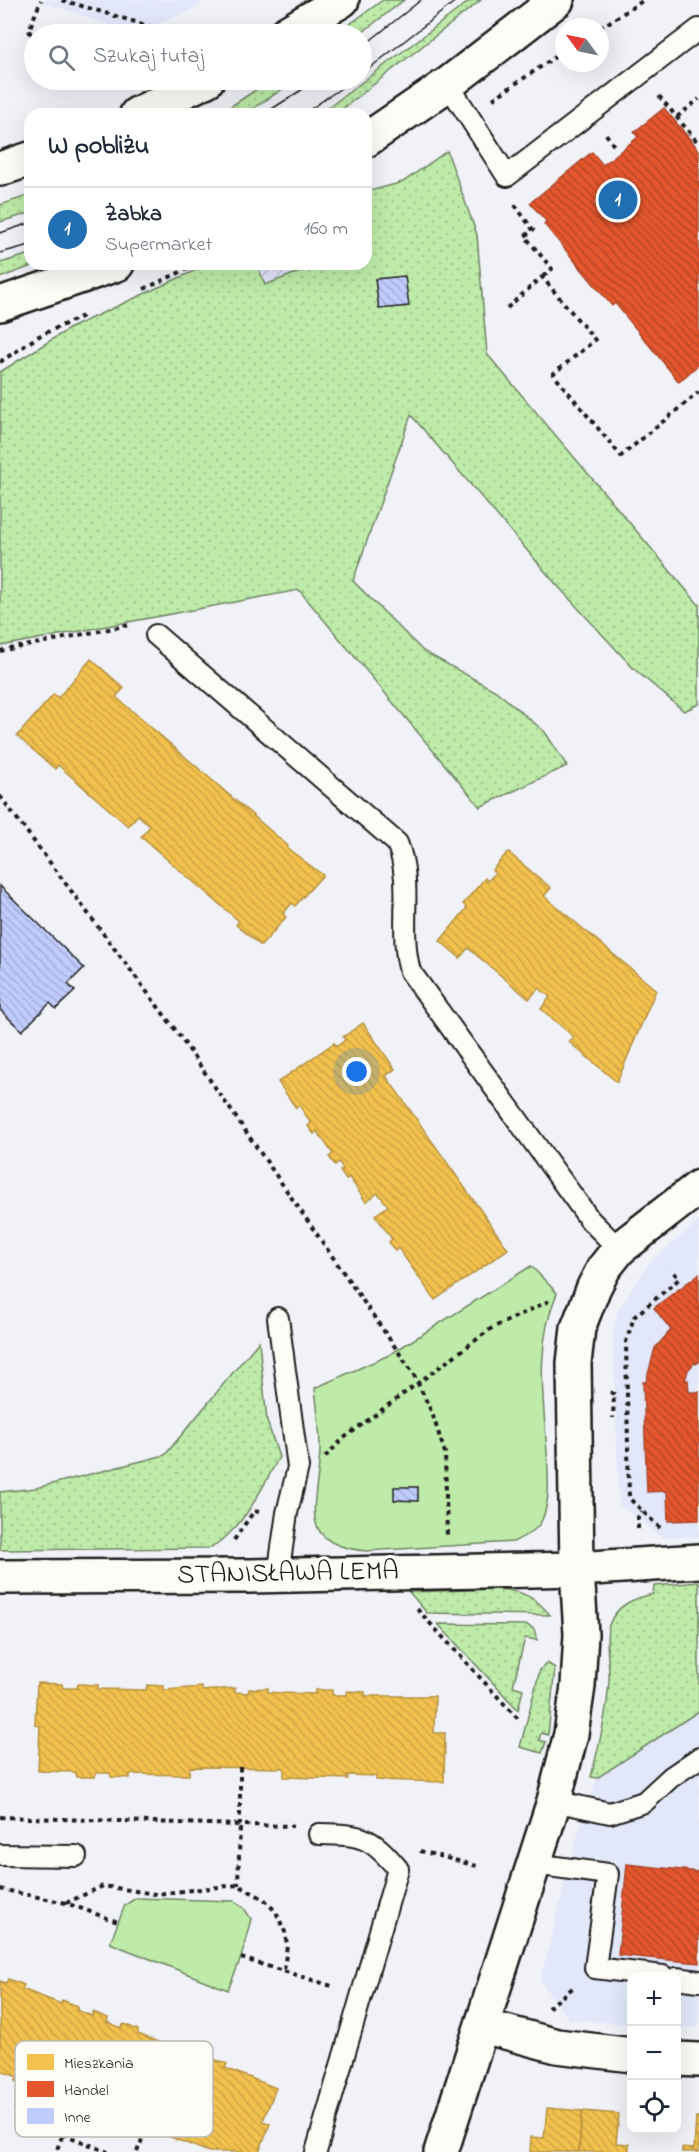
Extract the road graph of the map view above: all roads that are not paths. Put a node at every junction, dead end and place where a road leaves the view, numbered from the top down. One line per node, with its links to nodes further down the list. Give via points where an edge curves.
1 (342, 0): 3 (street)
2 (557, 0): 5 (street)
3 (302, 24)
4 (699, 29): 5 (lane, via 507,176)
5 (448, 84): 8 (street)
6 (186, 90): 7 (street)
7 (149, 108)
8 (372, 136)
9 (24, 161): 10 (street)
10 (0, 169)
11 (99, 270): 12 (street)
12 (0, 304)
13 (156, 635): 15 (lane, via 397,843 404,861 405,953 411,971 590,1220)
14 (699, 1187): 15 (street)
15 (619, 1249): 18 (street, via 594,1287 579,1328 574,1363)
16 (278, 1318): 19 (lane, via 298,1467)
17 (699, 1561): 18 (street, STANISŁAWA LEMA)
18 (577, 1569): 19 (street, STANISŁAWA LEMA); 22 (street, via 581,1634 578,1686)
19 (278, 1575): 20 (street, STANISŁAWA LEMA)
20 (0, 1577)
21 (699, 1758): 22 (lane, via 644,1802 610,1813)
22 (554, 1801): 26 (street)
23 (319, 1834): 34 (lane, via 359,1835 382,1850 398,1869)
24 (0, 1855): 25 (lane)
25 (76, 1856)
26 (534, 1864): 27 (lane, via 608,1874 595,1968); 30 (street)
27 (627, 1972)
28 (681, 1979): 29 (lane)
29 (699, 1981)
30 (483, 2026): 31 (street, via 558,2046); 35 (street)
31 (627, 2054)
32 (681, 2059): 33 (street)
33 (699, 2060)
34 (316, 2152)
35 (441, 2152)

